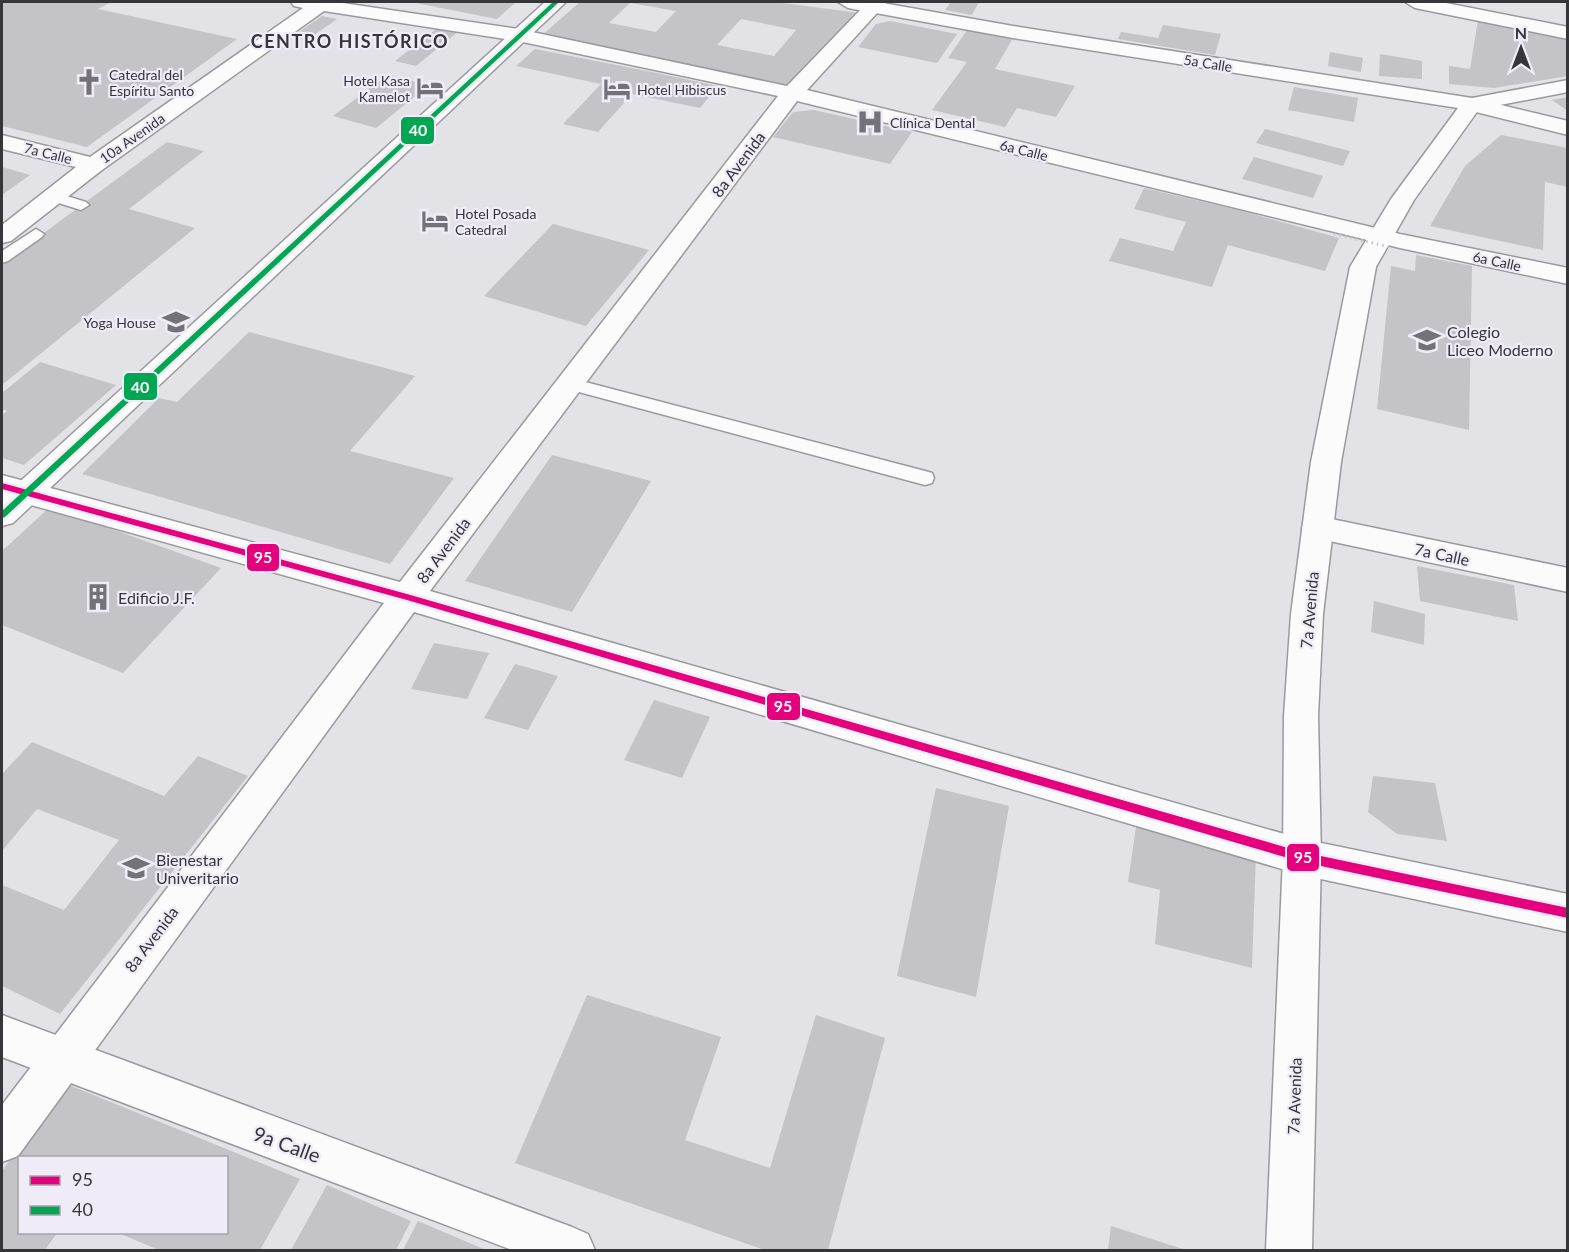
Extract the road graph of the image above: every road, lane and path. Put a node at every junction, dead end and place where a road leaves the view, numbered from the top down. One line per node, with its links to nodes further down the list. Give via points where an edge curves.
1 (555, 2): 7 (street)
2 (848, 2): 5 (street, 5a Calle)
3 (1415, 2): 6 (street)
4 (314, 3): 7 (street, 6a Calle); 13 (street, 10a Avenida)
5 (876, 4): 9 (street, 8a Avenida); 10 (street, 5a Calle, via 1024,34)
6 (1568, 33)
7 (518, 35): 9 (street, 6a Calle); 24 (street)
8 (1568, 86): 10 (street)
9 (792, 93): 19 (street, 6a Calle); 22 (street, 8a Avenida)
10 (1472, 104): 11 (street, 5a Calle); 19 (street, 7a Avenida, via 1403,199)
11 (1568, 128)
12 (2, 142): 13 (street, 7a Calle)
13 (94, 165): 14 (street, 10a Avenida)
14 (54, 197): 15 (lane); 18 (street, 10a Avenida)
15 (81, 206)
16 (36, 234): 20 (lane)
17 (1334, 234): 19 (path, bridge)
18 (2, 236)
19 (1385, 242): 21 (street, 6a Calle); 26 (street, 7a Avenida, via 1363,267)
20 (2, 258)
21 (1568, 276)
22 (570, 384): 23 (lane); 28 (street, 8a Avenida)
23 (925, 478)
24 (14, 489): 25 (street); 28 (street)
25 (2, 515)
26 (1317, 528): 27 (street, 7a Calle); 29 (street, 7a Avenida, via 1301,716)
27 (1568, 580)
28 (407, 597): 29 (street); 32 (street, 8a Avenida)
29 (1302, 857): 30 (street); 35 (street, 7a Avenida)
30 (1568, 913)
31 (2, 1036): 32 (street, 9a Calle)
32 (60, 1060): 33 (street, 8a Avenida); 34 (street, 9a Calle)
33 (2, 1140)
34 (572, 1251)
35 (1289, 1251)

